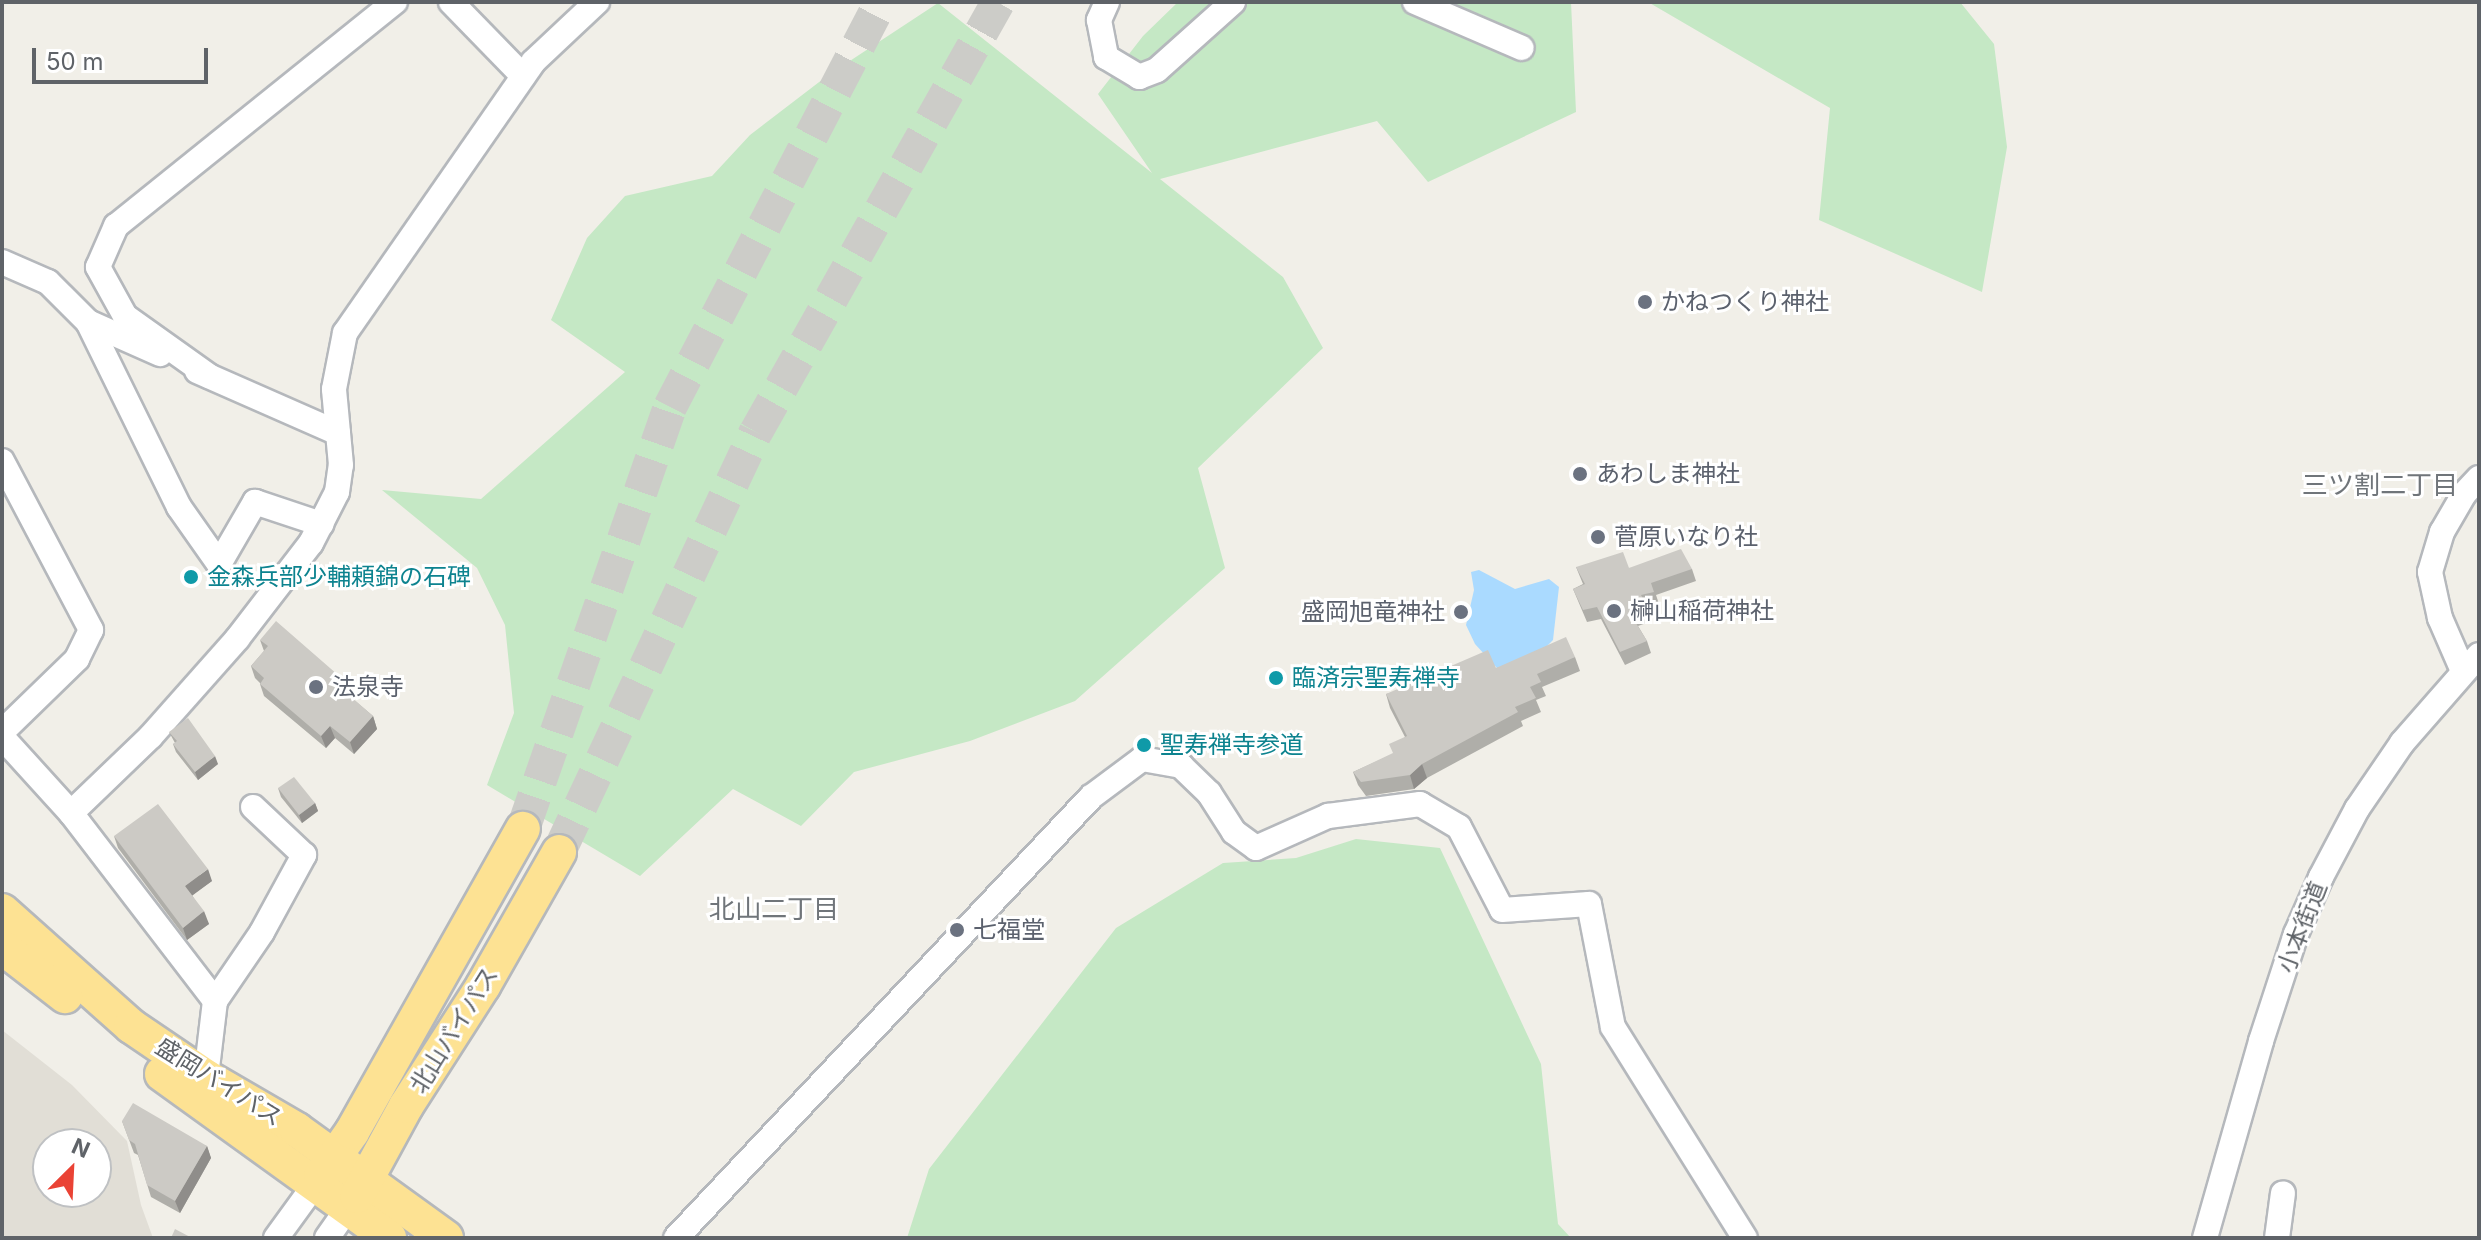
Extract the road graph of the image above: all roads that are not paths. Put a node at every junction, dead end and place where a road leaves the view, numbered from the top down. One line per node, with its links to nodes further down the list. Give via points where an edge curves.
1 (395, 2): 11 (street, via 116,226 98,267 125,316)
2 (451, 2): 8 (street)
3 (597, 2): 8 (street)
4 (1107, 2): 5 (street, via 1099,20 1106,57 1139,77 1157,70)
5 (1233, 2)
6 (1415, 2): 7 (street)
7 (1522, 48)
8 (523, 76): 12 (street, via 345,333 334,389)
9 (2, 262): 10 (street, via 48,282)
10 (88, 322): 11 (street); 15 (street, via 179,507 219,564 255,502)
11 (209, 376): 12 (street)
12 (338, 433): 15 (street, via 337,492)
13 (2, 461): 17 (street, via 91,630 77,659)
14 (2479, 478): 16 (street, via 2442,532 2430,572 2440,618)
15 (321, 524): 19 (street, via 237,639 151,736)
16 (2471, 663): 36 (street, 小本街道, via 2402,743 2357,809 2321,877 2261,1041)
17 (2, 734): 19 (street)
18 (253, 807): 24 (street, via 304,855 262,932)
19 (71, 813): 24 (street)
20 (523, 829): 26 (highway, 北山バイパス)
21 (559, 852): 27 (highway, 北山バイパス, via 483,986 406,1106)
22 (2, 911): 25 (highway, 盛岡バイパス, via 131,1026)
23 (2, 947): 26 (highway, 盛岡バイパス, via 167,1078)
24 (215, 1001): 25 (street)
25 (206, 1077): 26 (highway, 盛岡バイパス, via 297,1130)
26 (326, 1170): 27 (highway, 盛岡バイパス); 29 (highway, 盛岡バイパス); 30 (street)
27 (368, 1180): 29 (highway, 北山バイパス); 33 (highway, 盛岡バイパス)
28 (2283, 1193): 37 (street)
29 (348, 1208): 31 (street); 32 (highway, 盛岡バイパス)
30 (276, 1238)
31 (327, 1238)
32 (389, 1238)
33 (446, 1238)
34 (676, 1238): 35 (street, via 1091,797 1142,759 1181,766 1209,793 1234,832 1256,848 1328,816 1420,804 1459,827 1502,910 1589,904 1613,1027)
35 (1745, 1238)
36 (2205, 1238)
37 (2277, 1238)

